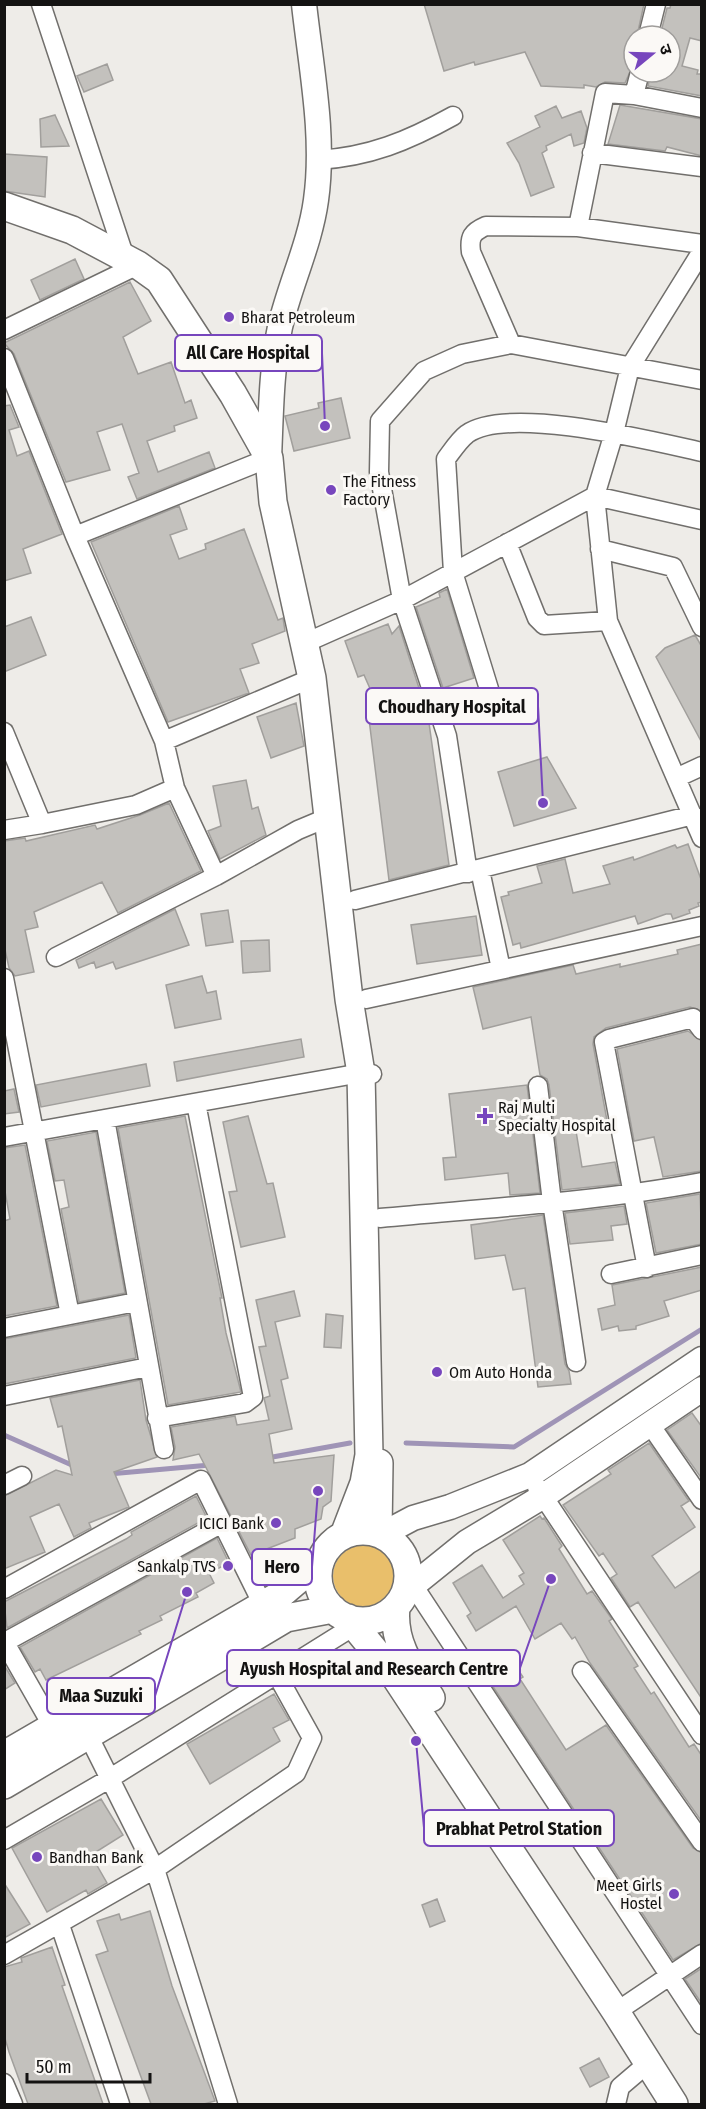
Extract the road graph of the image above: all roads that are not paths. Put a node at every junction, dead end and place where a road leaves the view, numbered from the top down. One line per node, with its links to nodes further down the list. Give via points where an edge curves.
1 (41, 4): 16 (street)
2 (304, 4): 10 (main road)
3 (656, 4): 4 (street)
4 (651, 24)
5 (636, 84): 6 (street)
6 (634, 95): 7 (street); 9 (street, via 605,93)
7 (702, 108)
8 (453, 116): 10 (street, via 387,148 350,158)
9 (592, 153): 11 (street); 13 (street)
10 (318, 160): 24 (main road, via 308,236 280,330 272,392)
11 (702, 167)
12 (4, 206): 16 (main road, via 72,230)
13 (578, 228): 14 (street); 18 (street, via 486,226 475,230 470,239 471,252)
14 (702, 244)
15 (702, 251): 20 (street)
16 (132, 261): 17 (street); 24 (main road, via 159,280 185,316)
17 (4, 330)
18 (511, 344): 20 (street); 31 (street, via 462,354 424,372 380,422 379,472)
19 (4, 358): 27 (street)
20 (630, 367): 21 (street); 22 (street)
21 (702, 380)
22 (615, 433): 23 (street); 25 (street); 30 (street, via 504,422 467,434 446,459)
23 (702, 452)
24 (270, 459): 27 (street); 34 (main road, via 271,487)
25 (595, 496): 26 (street); 28 (street); 29 (street)
26 (702, 520)
27 (75, 536): 38 (street)
28 (507, 543): 30 (street); 32 (street, via 537,618 544,625)
29 (600, 549): 32 (street); 33 (street, via 674,567)
30 (453, 572): 31 (street); 36 (street)
31 (402, 600): 34 (street); 47 (street, via 447,736)
32 (608, 621): 40 (street)
33 (702, 627)
34 (311, 640): 35 (main road); 49 (main road)
35 (312, 678): 38 (street); 43 (main road)
36 (489, 689)
37 (4, 732): 44 (street)
38 (164, 741): 41 (street)
39 (702, 766): 40 (street)
40 (676, 778): 42 (street)
41 (175, 788): 44 (street, via 136,805); 48 (street)
42 (693, 815): 46 (street); 47 (street)
43 (329, 817): 48 (street); 57 (main road, via 349,999)
44 (42, 824): 45 (street)
45 (4, 830)
46 (702, 838)
47 (474, 872): 49 (street); 52 (street)
48 (216, 876): 51 (street)
49 (355, 900): 54 (main road)
50 (702, 926): 52 (street)
51 (56, 957)
52 (501, 969): 54 (street)
53 (4, 978): 56 (street)
54 (366, 999): 57 (main road)
55 (702, 1030): 64 (street, via 693,1018 604,1042)
56 (10, 1037): 61 (street)
57 (367, 1074): 59 (street); 66 (main road); 88 (main road, via 369,1455 364,1483)
58 (538, 1086): 65 (street)
59 (196, 1103): 60 (street); 78 (street, via 253,1397 245,1403)
60 (105, 1119): 61 (street); 70 (street)
61 (35, 1132): 62 (street); 71 (street)
62 (4, 1137)
63 (702, 1182): 64 (street)
64 (632, 1193): 65 (street); 68 (street)
65 (552, 1202): 66 (street); 74 (street)
66 (380, 1218): 87 (main road)
67 (702, 1255): 68 (street)
68 (647, 1268): 69 (street)
69 (612, 1274)
70 (136, 1302): 71 (street); 75 (street)
71 (70, 1315): 72 (street)
72 (4, 1328)
73 (702, 1359): 81 (main road)
74 (576, 1362)
75 (148, 1367): 77 (street); 78 (street)
76 (702, 1389): 79 (main road)
77 (4, 1396)
78 (157, 1418): 80 (street)
79 (650, 1423): 84 (main road); 85 (street)
80 (164, 1449)
81 (530, 1475): 84 (street); 87 (main road)
82 (22, 1476): 83 (street)
83 (4, 1485)
84 (542, 1497): 91 (main road, via 467,1542); 98 (street)
85 (702, 1500)
86 (222, 1523): 90 (street, via 201,1480); 92 (street); 94 (street)
87 (379, 1534): 88 (main road, via 361,1531); 91 (main road, via 393,1543 406,1563)
88 (344, 1535): 89 (main road, via 330,1545)
89 (321, 1560): 92 (main road); 93 (main road, via 318,1578 322,1595)
90 (4, 1589)
91 (405, 1594): 93 (main road, via 382,1617 365,1621); 109 (street); 110 (main road, via 394,1624 406,1659)
92 (263, 1605): 97 (main road)
93 (345, 1618): 96 (street); 99 (main road, via 286,1617); 110 (main road, via 392,1672)
94 (5, 1641): 97 (street)
95 (582, 1671): 104 (street)
96 (277, 1674): 101 (street); 105 (street, via 312,1738 296,1773)
97 (53, 1727): 100 (main road)
98 (702, 1735)
99 (89, 1737): 101 (street); 102 (main road)
100 (4, 1755)
101 (109, 1779): 103 (street); 105 (street)
102 (4, 1785)
103 (4, 1840)
104 (702, 1842)
105 (155, 1869): 106 (street); 116 (street)
106 (60, 1925): 108 (street); 115 (street)
107 (702, 1954): 109 (street)
108 (4, 1955)
109 (669, 1976): 110 (street); 111 (street)
110 (621, 2009): 113 (main road); 118 (main road)
111 (702, 2025)
112 (4, 2083): 114 (street)
113 (628, 2084): 117 (main road)
114 (13, 2104)
115 (120, 2104)
116 (227, 2104)
117 (674, 2104)
118 (686, 2104)

